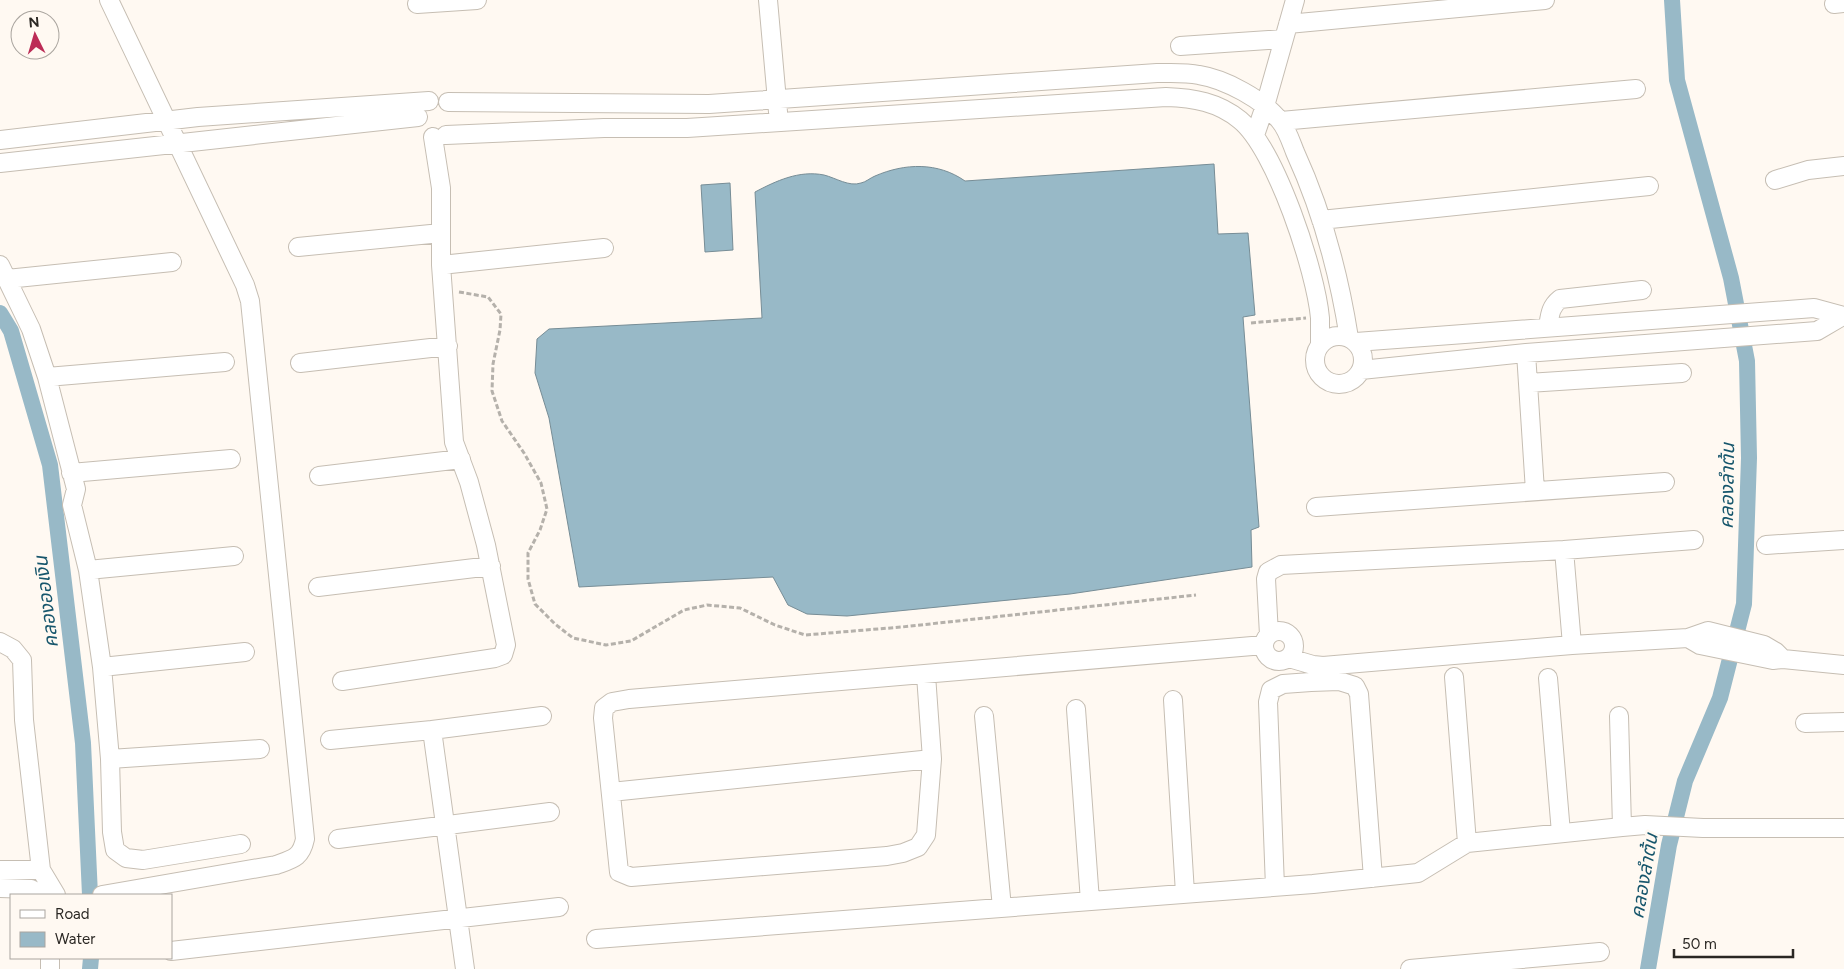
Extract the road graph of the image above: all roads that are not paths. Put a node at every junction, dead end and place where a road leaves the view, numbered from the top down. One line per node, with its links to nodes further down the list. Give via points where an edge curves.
1 (109, 0): 17 (street)
2 (477, 0): 6 (street)
3 (768, 0): 11 (street)
4 (1295, 0): 7 (street)
5 (1545, 0): 7 (street)
6 (417, 4)
7 (1286, 31): 8 (street); 14 (street)
8 (1180, 46)
9 (996, 84): 11 (street); 14 (street, via 1184,73 1222,82); 15 (street)
10 (1636, 89): 18 (street)
11 (776, 100): 13 (street, via 709,104); 19 (street)
12 (429, 101): 13 (street, via 442,99); 16 (street, via 423,105); 17 (street)
13 (448, 102): 21 (street, via 457,119 452,131)
14 (1265, 106): 18 (street); 20 (street)
15 (997, 108): 19 (street); 20 (street, via 1189,98 1209,102 1231,112)
16 (418, 117): 21 (street, via 422,130); 23 (street)
17 (167, 121): 22 (street); 23 (street)
18 (1281, 122): 28 (street, via 1307,178)
19 (779, 123): 21 (street)
20 (1255, 135): 40 (street, via 1272,165 1311,272 1320,317)
21 (440, 136): 29 (street)
22 (0, 140)
23 (178, 143): 24 (street); 105 (street, via 246,285 250,301 305,839 303,851 276,865)
24 (0, 164)
25 (1844, 166): 26 (street, via 1808,170)
26 (1775, 180)
27 (1649, 186): 28 (street)
28 (1321, 220): 39 (street)
29 (441, 232): 30 (street); 33 (street)
30 (298, 247)
31 (604, 248): 33 (street)
32 (172, 262): 34 (street)
33 (441, 264): 41 (street)
34 (4, 272): 48 (street, via 31,330)
35 (1642, 290): 38 (street, via 1560,299 1550,309)
36 (1843, 317): 37 (street, via 1814,308); 42 (street, via 1817,331)
37 (1617, 322): 38 (street); 42 (street)
38 (1548, 327): 39 (street)
39 (1352, 340): 40 (street, via 1338,336 1328,338); 46 (street, via 1363,355)
40 (1320, 345): 46 (street, via 1316,351 1315,366 1329,382 1351,381)
41 (448, 346): 45 (street); 51 (street, via 454,442)
42 (1620, 346): 43 (street)
43 (1526, 353): 46 (street); 49 (street)
44 (225, 362): 48 (street)
45 (300, 362)
46 (1361, 370)
47 (1682, 372): 49 (street)
48 (47, 377): 52 (street)
49 (1528, 383): 55 (street)
50 (232, 459): 52 (street)
51 (460, 459): 53 (street); 62 (street)
52 (71, 473): 63 (street, via 76,489 72,505)
53 (319, 476)
54 (1665, 482): 55 (street)
55 (1535, 491): 56 (street)
56 (1316, 507)
57 (1694, 540): 60 (street)
58 (1844, 540): 59 (street)
59 (1766, 545)
60 (1564, 550): 65 (street, via 1281,565 1268,572 1266,579); 67 (street)
61 (234, 556): 63 (street)
62 (491, 566): 64 (street); 75 (street, via 506,645 503,655)
63 (88, 570): 71 (street)
64 (318, 587)
65 (1267, 640): 69 (street, via 1267,656 1272,660); 69 (street, via 1280,631 1291,636 1294,648); 72 (street)
66 (0, 642): 98 (street, via 13,649 22,660 24,720)
67 (1572, 645): 69 (street, via 1324,666); 70 (street, via 1699,638 1761,651 1773,660)
68 (245, 652): 71 (street)
69 (1289, 658)
70 (1844, 665)
71 (102, 667): 86 (street)
72 (926, 675): 87 (street); 88 (street, via 612,702 604,708 603,718)
73 (1454, 677): 95 (street)
74 (1548, 678): 93 (street)
75 (342, 681)
76 (1172, 700): 102 (street)
77 (1076, 709): 106 (street)
78 (542, 716): 83 (street)
79 (984, 716): 108 (street)
80 (1619, 716): 91 (street)
81 (1844, 722): 82 (street)
82 (1805, 723)
83 (432, 730): 84 (street); 90 (street)
84 (330, 740)
85 (260, 749): 86 (street)
86 (110, 759): 96 (street, via 112,832 115,850 126,858 143,860)
87 (932, 759): 88 (street); 88 (street, via 926,835 918,847 886,856 632,877 619,872)
88 (611, 792)
89 (550, 812): 90 (street)
90 (445, 824): 94 (street); 109 (street)
91 (1622, 827): 92 (street); 93 (street)
92 (1844, 828)
93 (1561, 833): 95 (street)
94 (338, 838)
95 (1466, 843): 99 (street, via 1418,873)
96 (241, 844)
97 (0, 870): 98 (street)
98 (41, 870): 104 (street)
99 (1373, 878): 100 (street); 100 (street, via 1359,694 1355,686 1339,681 1284,684 1271,690 1268,702)
100 (1275, 887): 102 (street)
101 (0, 888): 103 (street, via 31,889)
102 (1185, 893): 106 (street)
103 (41, 894)
104 (55, 894)
105 (110, 894)
106 (1090, 901): 108 (street)
107 (559, 908): 109 (street)
108 (1002, 908): 110 (street)
109 (459, 919): 111 (street); 113 (street)
110 (596, 939)
111 (172, 951)
112 (1600, 952): 114 (street)
113 (465, 969)
114 (1410, 969)

